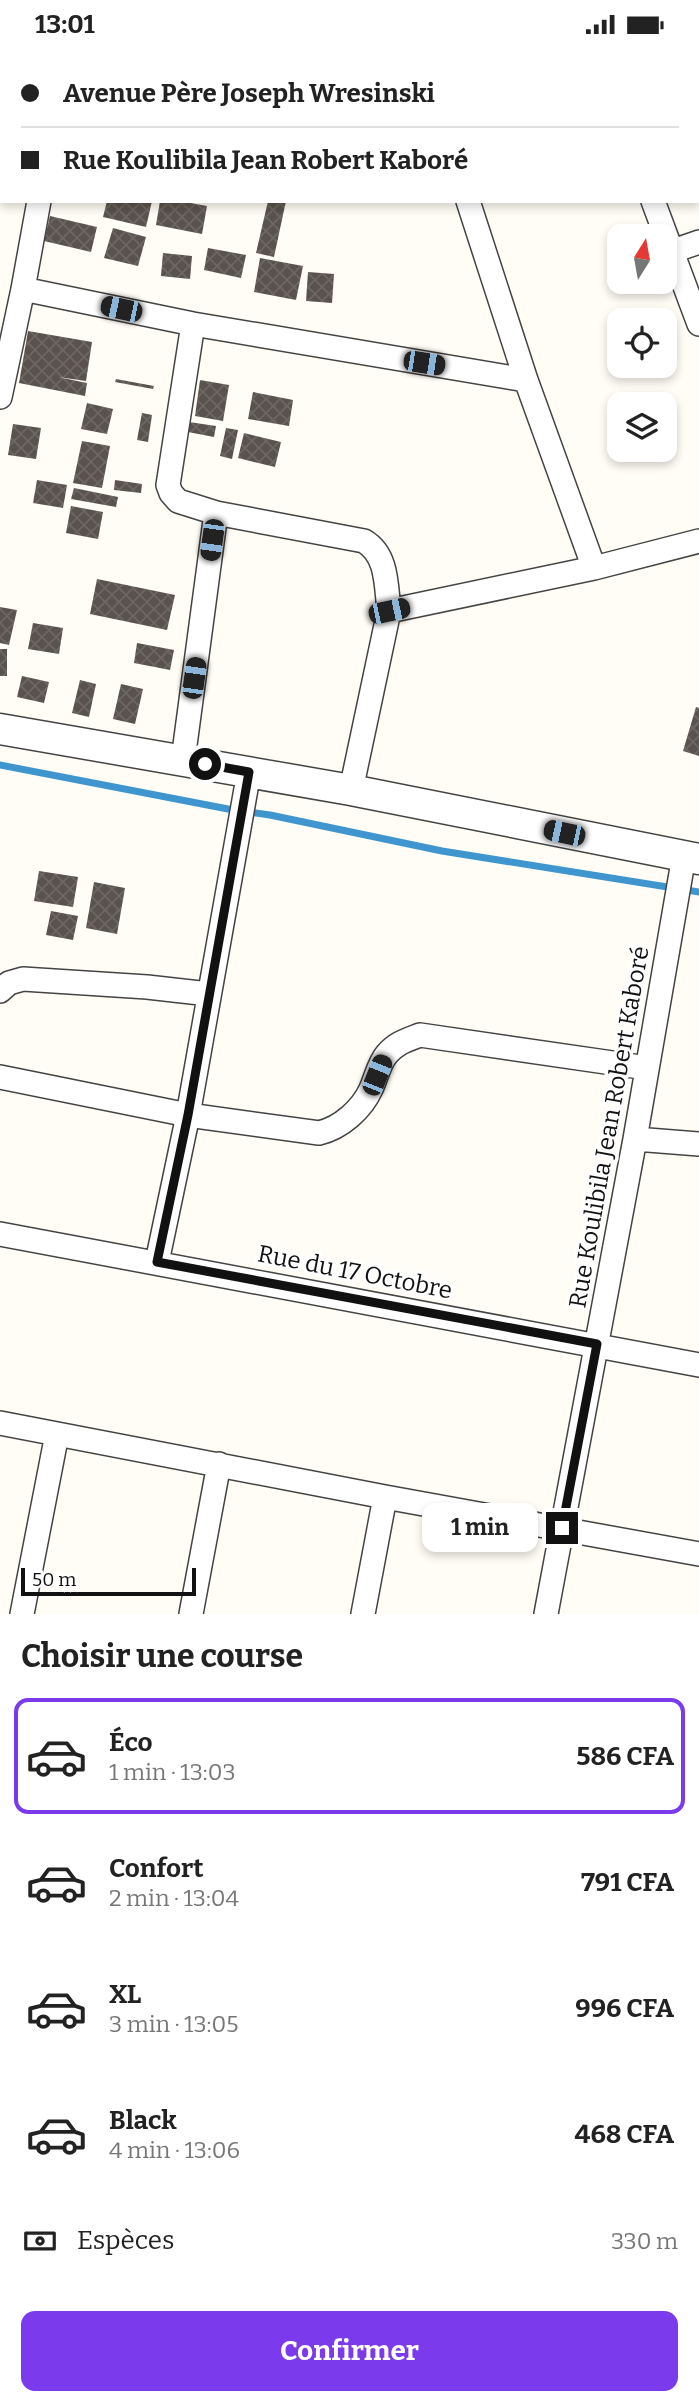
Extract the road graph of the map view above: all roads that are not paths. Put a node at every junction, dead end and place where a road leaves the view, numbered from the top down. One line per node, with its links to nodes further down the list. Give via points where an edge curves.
1 (39, 203): 8 (street)
2 (469, 203): 11 (street)
3 (654, 203): 4 (street)
4 (662, 224)
5 (699, 242): 6 (street)
6 (677, 250)
7 (677, 262): 10 (street)
8 (23, 289): 9 (street); 12 (street)
9 (194, 324): 11 (street); 13 (street, via 168,485 178,501)
10 (699, 324)
11 (526, 380): 15 (street)
12 (0, 397)
13 (216, 513): 16 (street, via 364,541 381,557); 18 (street)
14 (699, 541): 15 (street)
15 (594, 568): 16 (street)
16 (389, 611): 19 (street)
17 (0, 729): 18 (street)
18 (183, 760): 20 (street)
19 (351, 790): 20 (street); 21 (street)
20 (245, 798): 23 (street)
21 (685, 873): 24 (street, Rue Koulibila Jean Robert Kaboré)
22 (0, 991): 23 (street, via 23,979)
23 (209, 994): 26 (street)
24 (647, 1068): 26 (street, via 419,1035 400,1042 385,1056 370,1093 332,1130 319,1133); 27 (street, Rue Koulibila Jean Robert Kaboré)
25 (0, 1077): 26 (street)
26 (188, 1115): 30 (street)
27 (635, 1139): 28 (street); 31 (street, Rue Koulibila Jean Robert Kaboré)
28 (699, 1144)
29 (0, 1234): 30 (street, Rue du 17 Octobre)
30 (157, 1262): 31 (street, Rue du 17 Octobre)
31 (597, 1344): 32 (street, Rue du 17 Octobre); 37 (street, Rue Koulibila Jean Robert Kaboré)
32 (699, 1365)
33 (0, 1423): 34 (street)
34 (57, 1434): 35 (street); 39 (street)
35 (219, 1464): 36 (street); 40 (street)
36 (384, 1497): 37 (street); 41 (street)
37 (562, 1528): 38 (street); 42 (street, Rue Koulibila Jean Robert Kaboré)
38 (699, 1554)
39 (22, 1614)
40 (191, 1614)
41 (363, 1614)
42 (546, 1614)

